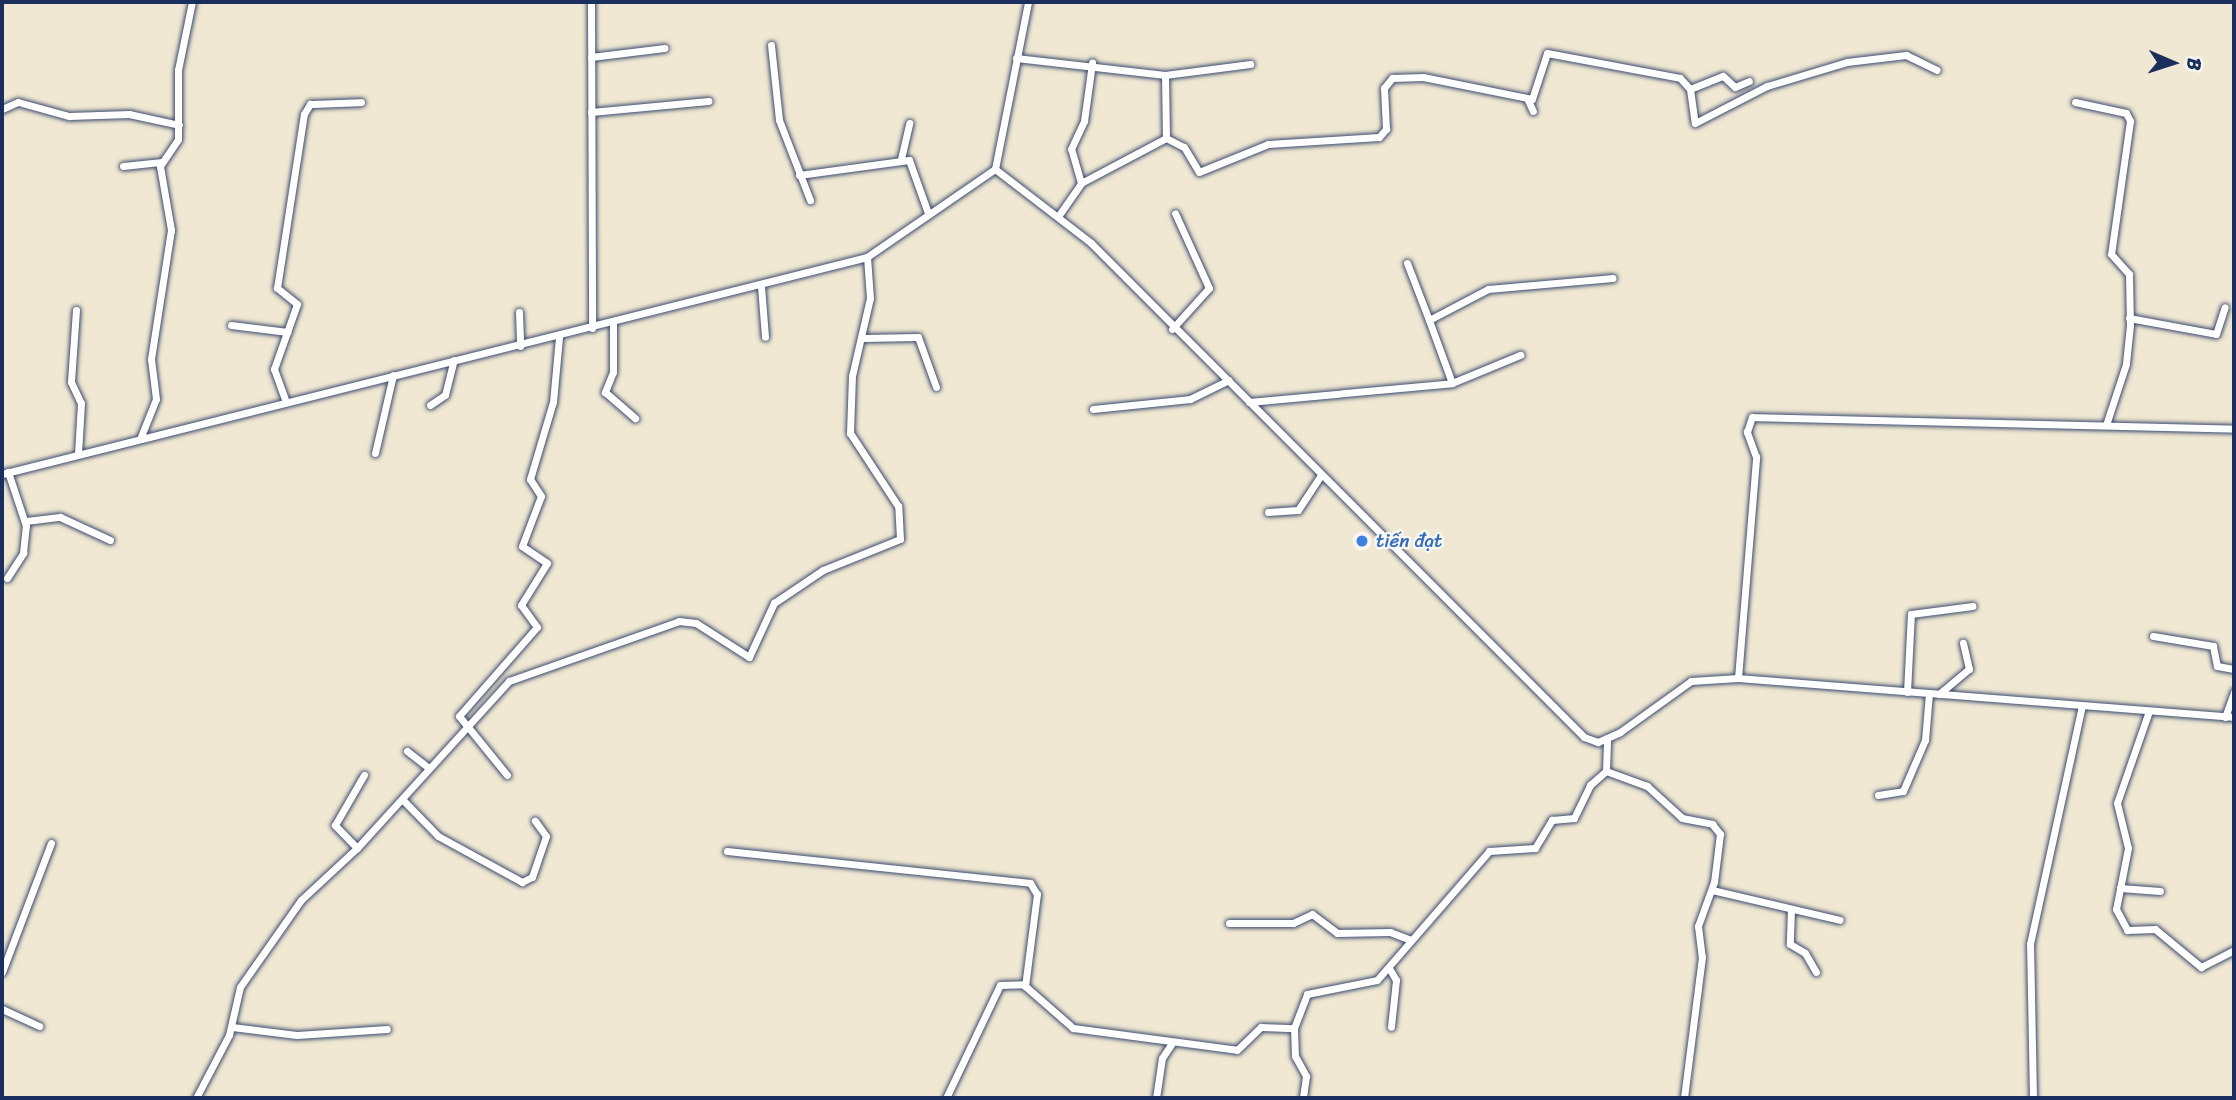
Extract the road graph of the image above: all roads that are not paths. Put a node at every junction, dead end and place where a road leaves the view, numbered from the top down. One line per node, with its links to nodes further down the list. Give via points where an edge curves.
1 (191, 2): 22 (street, via 178,70)
2 (591, 2): 6 (street)
3 (1028, 2): 7 (street)
4 (771, 45): 28 (street, via 779,120)
5 (664, 48): 6 (street)
6 (591, 57): 20 (street)
7 (1016, 58): 8 (street); 27 (street)
8 (1092, 63): 11 (street); 29 (street, via 1086,112 1071,149)
9 (1250, 65): 11 (street)
10 (1937, 70): 13 (street, via 1906,55 1847,62 1767,86 1700,123 1691,117)
11 (1165, 75): 23 (street)
12 (1749, 81): 13 (street, via 1734,87 1723,76)
13 (1690, 89): 14 (street, via 1676,76 1552,52 1544,55 1536,95)
14 (1528, 100): 19 (street); 23 (street, via 1401,76 1384,88 1386,129 1374,139 1289,140 1199,172 1184,147)
15 (708, 101): 20 (street)
16 (361, 102): 47 (street, via 306,108 277,288 296,301)
17 (2075, 102): 41 (street, via 2130,118 2111,254 2129,274)
18 (2, 109): 22 (street, via 18,102 69,116 129,114)
19 (1533, 111)
20 (591, 113): 45 (street)
21 (909, 123): 24 (street)
22 (179, 125): 25 (street, via 177,144)
23 (1166, 138): 29 (street, via 1122,156)
24 (901, 159): 28 (street); 31 (street, via 914,166)
25 (160, 162): 26 (street); 65 (street, via 171,230 151,359 156,399)
26 (123, 166)
27 (995, 169): 31 (street); 33 (street)
28 (799, 175): 30 (street)
29 (1081, 183): 33 (street)
30 (810, 200)
31 (928, 213): 34 (street)
32 (1175, 213): 46 (street, via 1209,288)
33 (1059, 215): 46 (street)
34 (867, 257): 37 (street); 50 (street, via 870,298)
35 (1407, 263): 42 (street)
36 (1613, 278): 42 (street, via 1488,289)
37 (761, 286): 43 (street); 49 (street)
38 (2225, 307): 41 (street, via 2216,334)
39 (76, 310): 67 (street, via 71,382 81,403)
40 (519, 312): 51 (street)
41 (2129, 318): 63 (street, via 2126,364)
42 (1429, 320): 56 (street)
43 (613, 322): 45 (street); 62 (street, via 613,372 605,392)
44 (231, 325): 47 (street)
45 (592, 328): 48 (street)
46 (1172, 329): 55 (street)
47 (288, 332): 58 (street, via 274,369)
48 (559, 337): 51 (street); 87 (street, via 553,402 530,479 541,496 522,546 547,563 520,605 537,627)
49 (765, 337)
50 (863, 338): 57 (street, via 918,337); 87 (street, via 849,426 898,506 900,539 823,570 774,603 751,655 696,623 679,621 517,676)
51 (520, 345): 53 (street)
52 (1520, 355): 56 (street)
53 (454, 360): 54 (street); 60 (street, via 445,395)
54 (393, 375): 58 (street); 66 (street)
55 (1229, 380): 59 (street); 61 (street, via 1190,399)
56 (1452, 383): 59 (street)
57 (936, 387)
58 (286, 402): 65 (street)
59 (1249, 402): 69 (street)
60 (430, 405)
61 (1093, 410)
62 (635, 418)
63 (2106, 425): 64 (street); 78 (street, via 1752,417 1747,432 1756,457)
64 (2234, 429)
65 (140, 439): 67 (street)
66 (375, 453)
67 (78, 454): 68 (street)
68 (5, 473): 71 (street)
69 (1321, 475): 70 (street, via 1298,510); 88 (street, via 1584,737)
70 (1268, 512)
71 (26, 521): 72 (street, via 60,517); 73 (street, via 23,553)
72 (110, 540)
73 (7, 578)
74 (1972, 606): 79 (street, via 1911,614)
75 (2153, 636): 77 (street, via 2213,646 2217,666)
76 (1963, 643): 82 (street, via 1969,669)
77 (2234, 669)
78 (1738, 678): 79 (street); 88 (street, via 1672,689)
79 (1907, 692): 81 (street)
80 (2234, 692): 85 (street)
81 (1929, 693): 82 (street); 94 (street, via 1925,740 1903,791)
82 (1939, 694): 83 (street)
83 (2082, 706): 84 (street); 124 (street, via 2030,944)
84 (2149, 711): 85 (street); 100 (street, via 2117,803 2128,849)
85 (2225, 717): 86 (street)
86 (2234, 717)
87 (462, 726): 90 (street); 93 (street)
88 (1607, 738): 91 (street)
89 (407, 751): 90 (street)
90 (427, 766): 95 (street)
91 (1606, 771): 101 (street, via 1647,786 1682,818 1718,829); 106 (street, via 1590,785 1574,818 1552,820 1535,848 1489,852)
92 (365, 775): 98 (street, via 335,825)
93 (507, 775)
94 (1878, 795)
95 (403, 800): 96 (street, via 438,836 522,882 532,877 546,836); 98 (street)
96 (535, 821)
97 (51, 843): 109 (street)
98 (358, 848): 114 (street, via 301,900 243,982)
99 (727, 852): 111 (street, via 1030,883 1037,894)
100 (2120, 888): 102 (street); 107 (street, via 2116,905 2127,930 2155,929 2201,967)
101 (1712, 890): 103 (street); 123 (street, via 1698,926 1702,957)
102 (2160, 891)
103 (1791, 909): 104 (street); 110 (street, via 1790,944 1805,953)
104 (1840, 920)
105 (1229, 923): 106 (street, via 1293,923 1312,914 1337,933 1390,932)
106 (1411, 940): 108 (street)
107 (2234, 950)
108 (1389, 968): 115 (street, via 1396,980); 116 (street, via 1371,983 1307,994)
109 (2, 972)
110 (1816, 972)
111 (1025, 984): 118 (street, via 1077,1031); 120 (street, via 1000,985)
112 (2, 1009): 113 (street)
113 (39, 1026)
114 (232, 1027): 117 (street, via 296,1035); 119 (street)
115 (1391, 1027)
116 (1294, 1028): 118 (street, via 1261,1027 1237,1050); 122 (street, via 1295,1056 1306,1076)
117 (387, 1029)
118 (1172, 1043): 121 (street, via 1162,1058)
119 (196, 1098)
120 (946, 1098)
121 (1156, 1098)
122 (1303, 1098)
123 (1684, 1098)
124 (2033, 1098)

